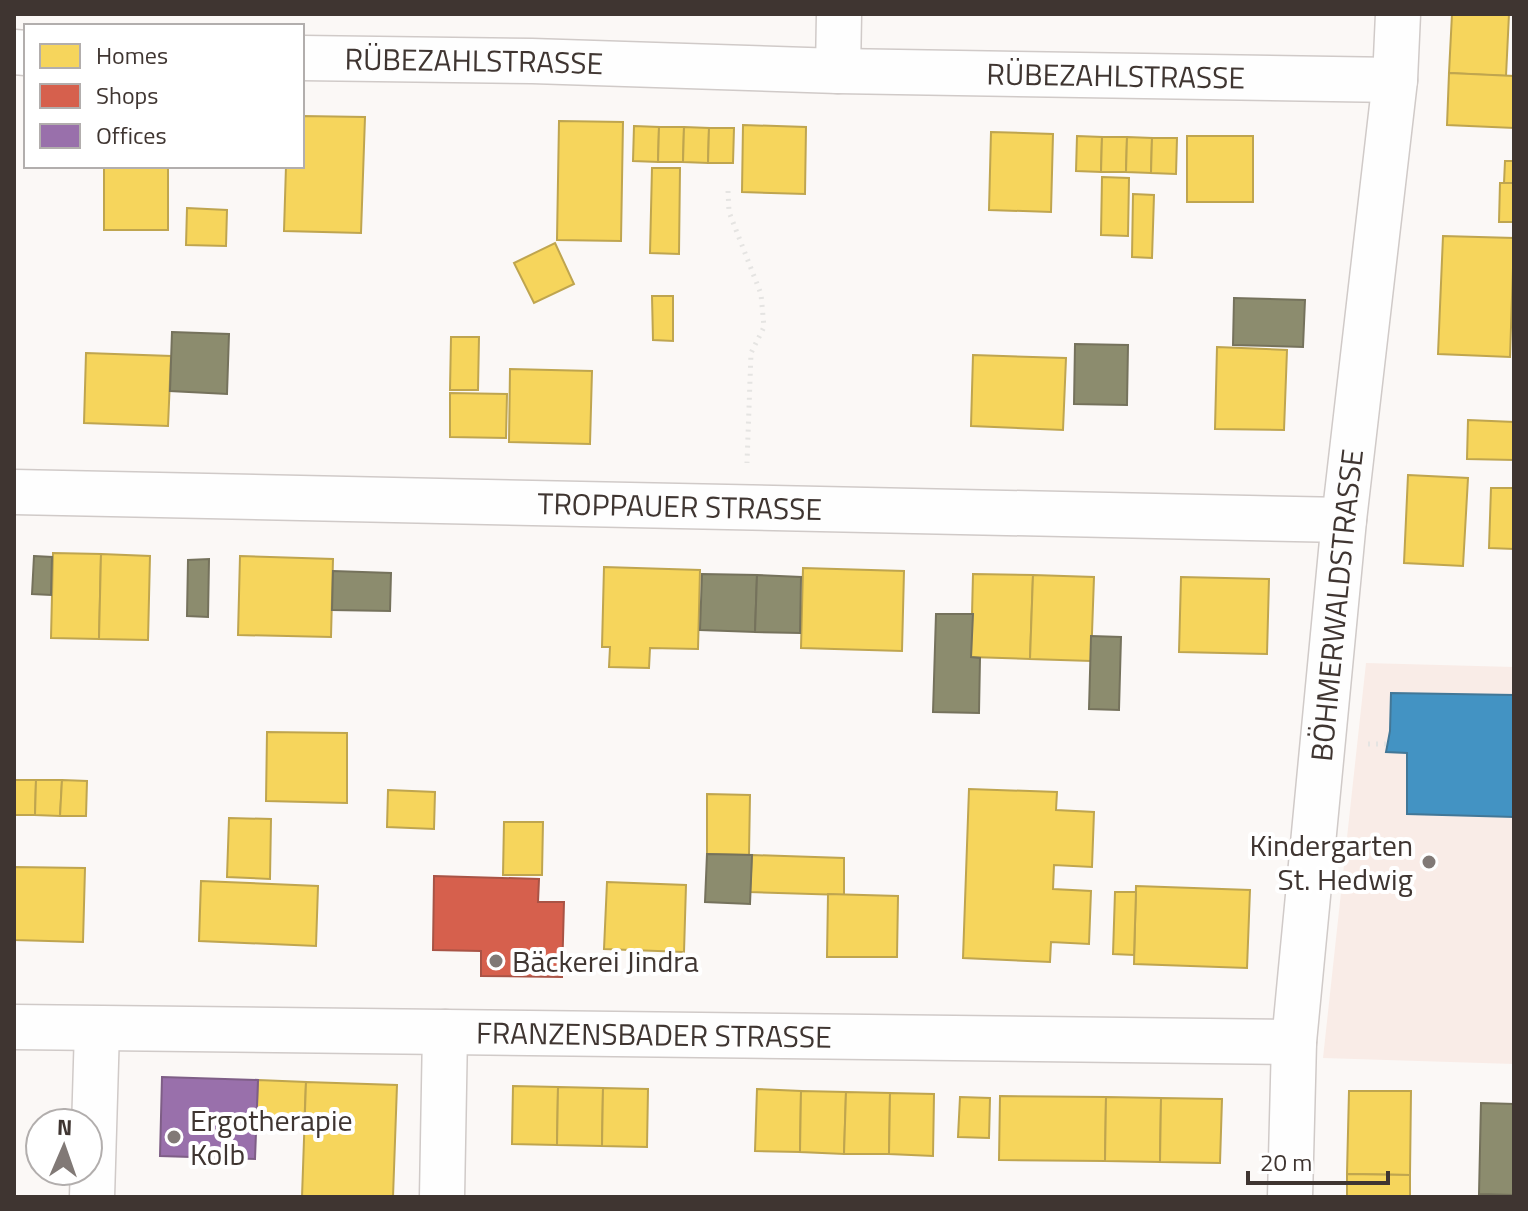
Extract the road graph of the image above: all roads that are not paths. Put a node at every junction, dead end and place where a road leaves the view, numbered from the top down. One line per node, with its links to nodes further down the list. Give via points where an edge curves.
1 (839, 14): 4 (street)
2 (1398, 14): 5 (street, BÖHMERWALDSTRASSE)
3 (304, 58): 4 (street, RÜBEZAHLSTRASSE)
4 (838, 71): 5 (street, RÜBEZAHLSTRASSE)
5 (1395, 80): 7 (street, BÖHMERWALDSTRASSE)
6 (14, 492): 7 (street, TROPPAUER STRASSE)
7 (1344, 520): 11 (street, BÖHMERWALDSTRASSE)
8 (14, 1027): 9 (street, FRANZENSBADER STRASSE)
9 (97, 1029): 10 (street, FRANZENSBADER STRASSE); 12 (street)
10 (445, 1032): 11 (street, FRANZENSBADER STRASSE); 13 (street)
11 (1294, 1042): 14 (street, BÖHMERWALDSTRASSE)
12 (92, 1197)
13 (442, 1197)
14 (1290, 1197)

